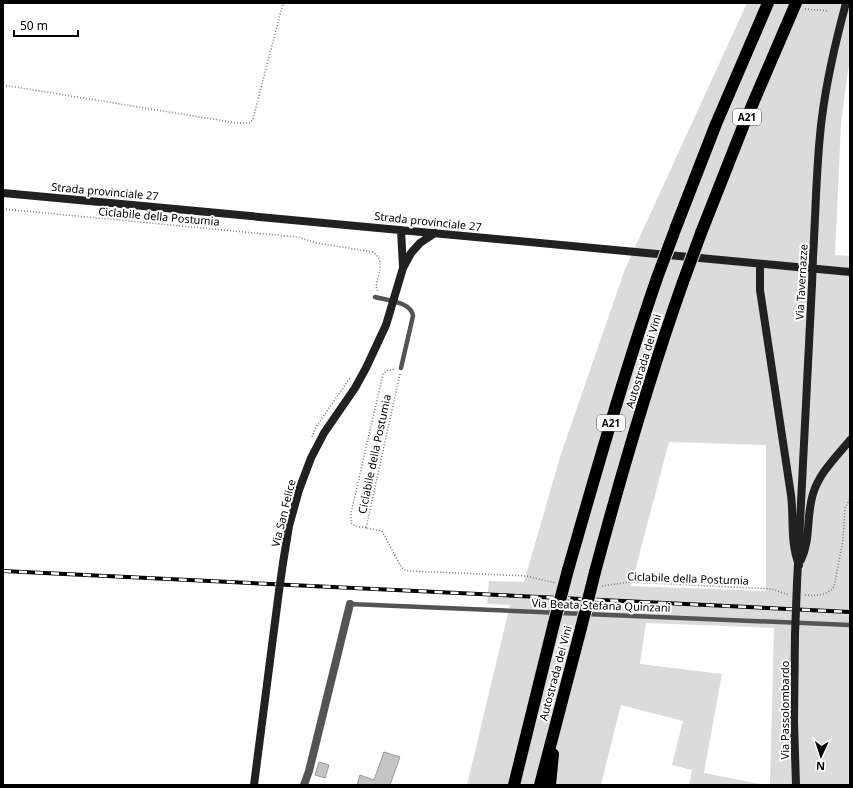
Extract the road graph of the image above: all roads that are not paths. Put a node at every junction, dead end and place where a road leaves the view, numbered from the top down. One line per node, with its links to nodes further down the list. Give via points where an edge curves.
1 (768, 3): 20 (highway, Autostrada dei Vini / A21, bridge, via 716,124 656,278 568,570)
2 (846, 3): 14 (street, Via Tavernazze, bridge, via 822,117 818,156)
3 (800, 6): 17 (highway, Autostrada dei Vini / A21, bridge, via 744,124 663,338 617,489)
4 (3, 193): 5 (street, Strada provinciale 27)
5 (401, 230): 6 (street, Strada provinciale 27); 8 (street)
6 (435, 233): 7 (street, Strada provinciale 27); 8 (street, via 420,243)
7 (760, 264): 9 (street, Strada provinciale 27); 14 (street, via 760,290 793,509 793,547)
8 (403, 268): 11 (street, Via San Felice)
9 (850, 272)
10 (375, 297): 11 (lane)
11 (394, 299): 12 (lane, via 409,308 413,314); 18 (street, Via San Felice, bridge, via 386,325 366,368 324,433 299,490 289,526 283,563)
12 (401, 368)
13 (850, 440): 14 (street, via 819,480 813,493 808,540)
14 (799, 565): 23 (street, Via Passolombardo, bridge, via 795,634)
15 (350, 604): 16 (lane, Via Beata Stefana Quinzani); 19 (street)
16 (850, 625)
17 (555, 724): 21 (highway, Autostrada dei Vini / A21); 22 (highway)
18 (254, 785)
19 (304, 785)
20 (514, 785)
21 (540, 785)
22 (550, 785)
23 (796, 785)

